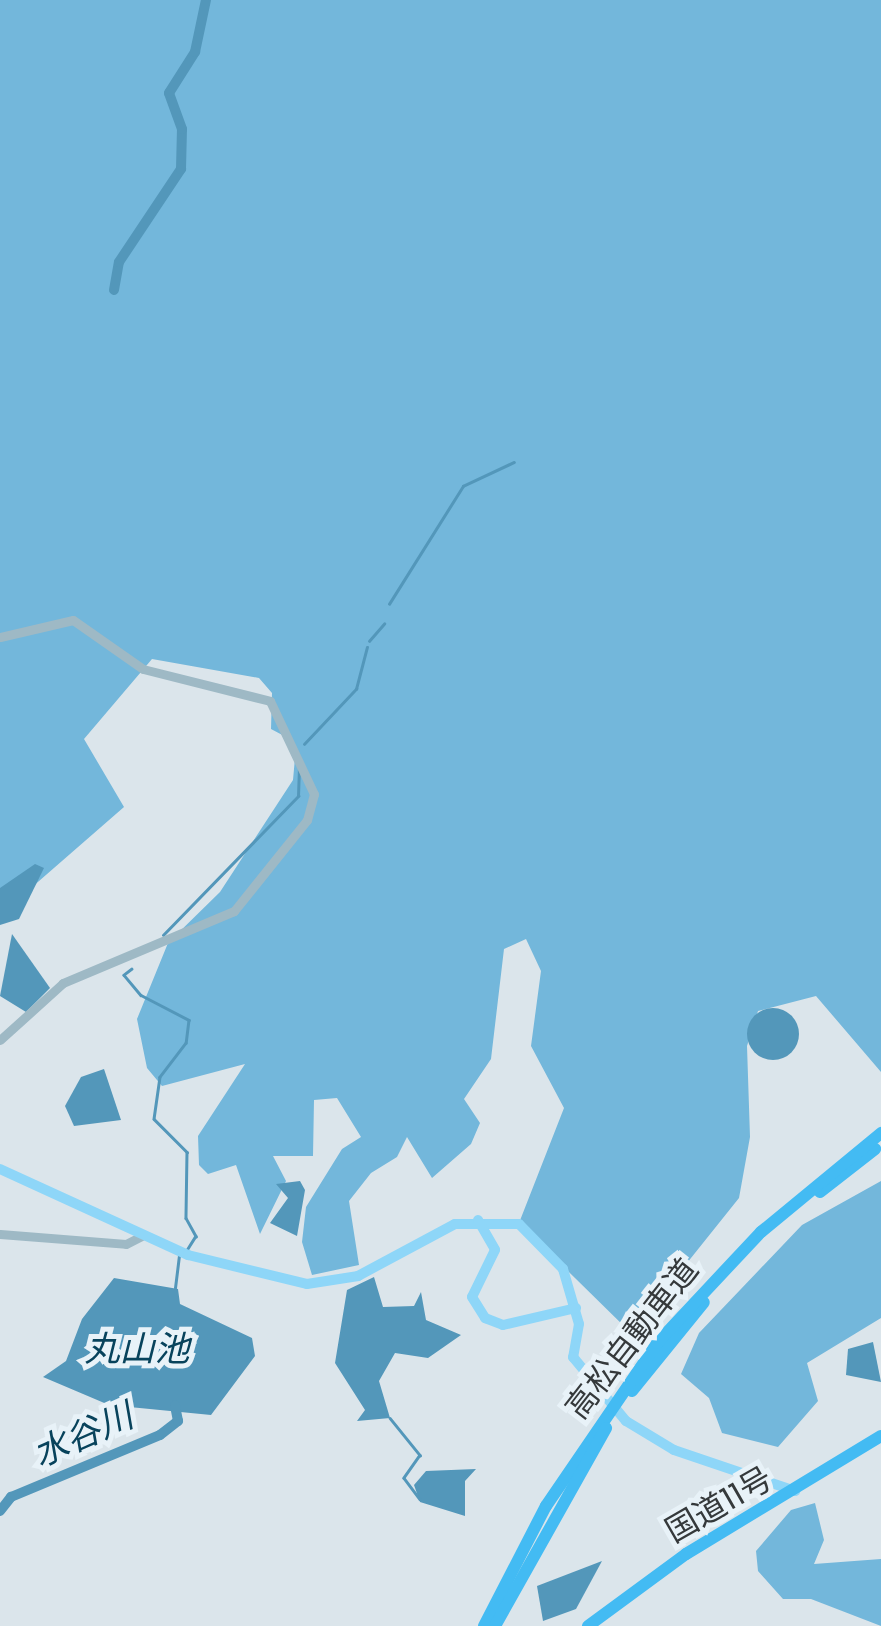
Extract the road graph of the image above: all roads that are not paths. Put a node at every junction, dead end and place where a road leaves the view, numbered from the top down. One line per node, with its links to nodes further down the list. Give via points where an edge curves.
1 (0, 637): 2 (street, via 74,620 142,670 270,701 314,794 298,834 234,911 63,983)
2 (0, 1040)
3 (881, 1133): 12 (highway, 高松自動車道, via 762,1232 656,1343 546,1506)
4 (881, 1144): 13 (highway, 高松自動車道, via 767,1237 662,1351 586,1458)
5 (0, 1169): 8 (main road)
6 (478, 1220): 8 (main road, via 358,1276 315,1285); 9 (main road, via 510,1221 548,1245); 9 (main road, via 495,1250 472,1297 486,1318 503,1325)
7 (0, 1234): 8 (street, via 126,1244)
8 (142, 1236)
9 (576, 1308): 11 (main road, via 572,1357 626,1421 674,1450)
10 (881, 1436): 11 (highway, 国道11号)
11 (796, 1492): 14 (highway, 国道11号, via 686,1554)
12 (484, 1626)
13 (494, 1626)
14 (588, 1626)

